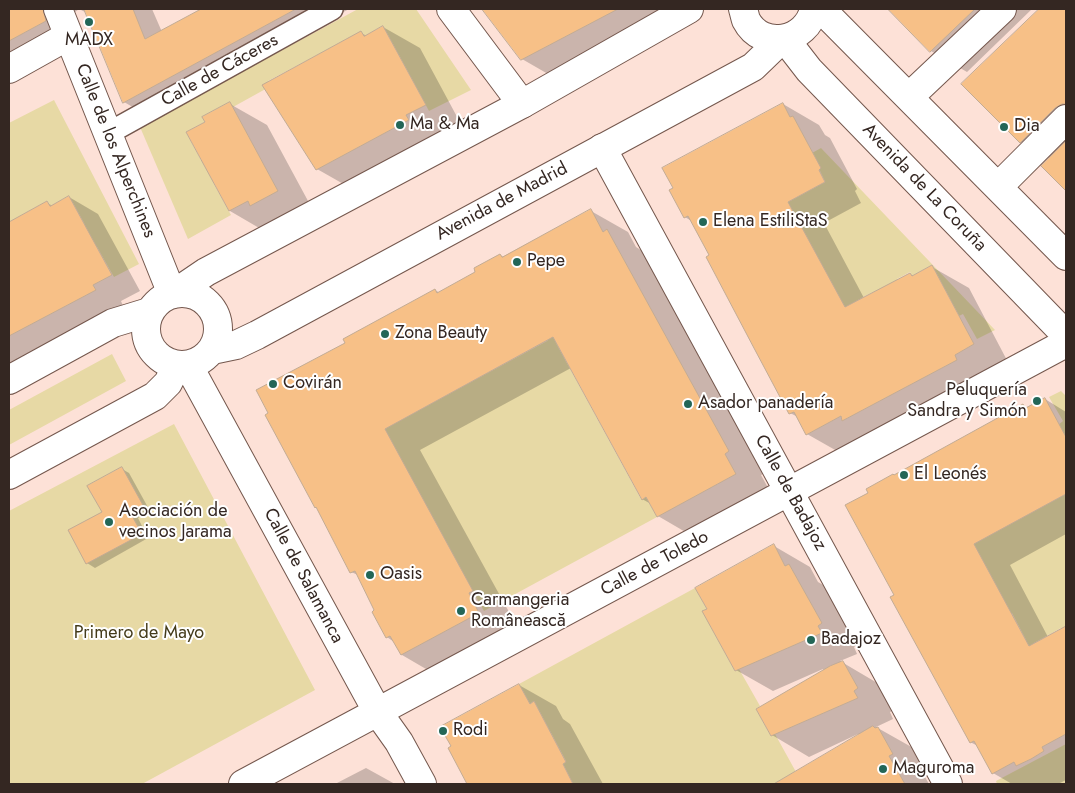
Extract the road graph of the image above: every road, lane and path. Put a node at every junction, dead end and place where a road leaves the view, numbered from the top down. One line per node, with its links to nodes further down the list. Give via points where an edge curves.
1 (58, 9): 9 (street, Calle de los Alperchines)
2 (332, 9): 15 (street, Calle de Cáceres)
3 (451, 9): 13 (street)
4 (743, 9): 10 (street, via 746,20 756,31 768,38)
5 (814, 9): 10 (street, Avenida de Madrid, via 803,30)
6 (819, 9): 12 (street)
7 (1002, 9): 12 (street)
8 (678, 11): 13 (street)
9 (68, 36): 11 (street); 15 (street, Calle de los Alperchines)
10 (784, 39): 16 (street, Avenida de Madrid, via 753,67); 21 (street, Avenida de La Coruña, via 809,70)
11 (9, 69)
12 (909, 98): 17 (street)
13 (522, 104): 19 (street, via 216,266)
14 (1066, 119): 17 (street)
15 (107, 134): 19 (street, Calle de los Alperchines)
16 (602, 148): 23 (street, Avenida de Madrid, via 257,335 236,345); 27 (street, Calle de Badajoz)
17 (998, 187): 18 (street)
18 (1066, 256)
19 (174, 293): 20 (street, via 154,304); 23 (street, via 198,296 210,306 218,327)
20 (149, 312): 24 (street, via 146,329 151,345 162,358); 25 (street, via 113,323)
21 (1066, 335)
22 (1066, 343): 27 (street, Calle de Toledo)
23 (212, 350): 24 (street, via 206,357)
24 (183, 365): 26 (street, via 155,396); 28 (street, Calle de Salamanca)
25 (9, 380)
26 (9, 475)
27 (789, 492): 28 (street, Calle de Toledo); 31 (street, Calle de Badajoz)
28 (377, 711): 29 (street, Calle de Toledo); 30 (street, Calle de Salamanca)
29 (242, 784)
30 (422, 784)
31 (948, 784)

